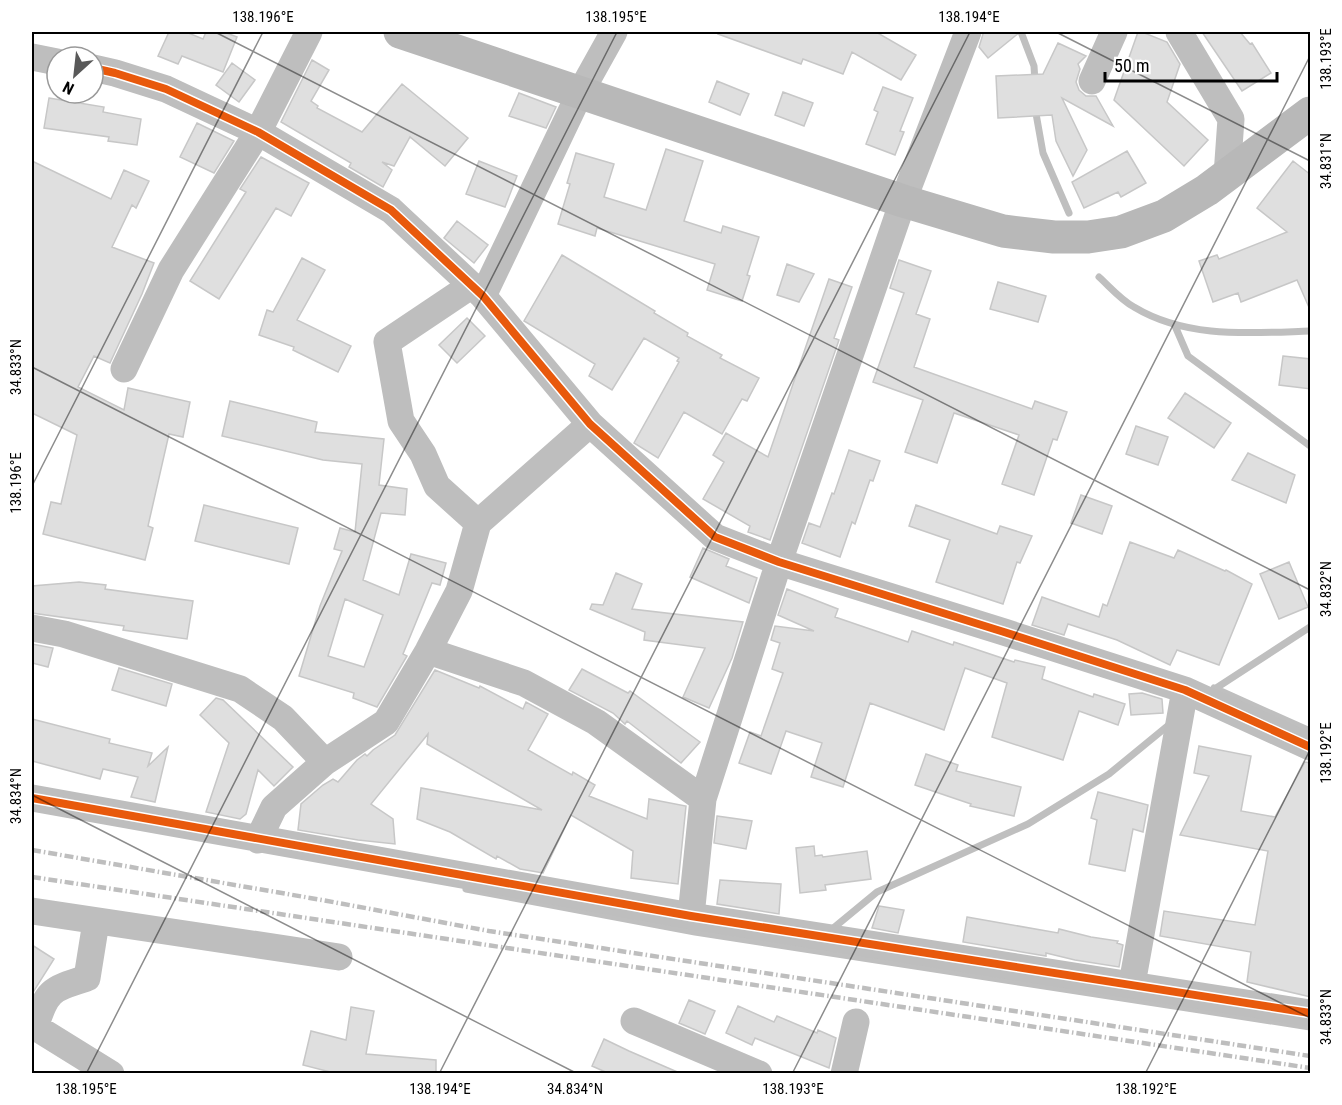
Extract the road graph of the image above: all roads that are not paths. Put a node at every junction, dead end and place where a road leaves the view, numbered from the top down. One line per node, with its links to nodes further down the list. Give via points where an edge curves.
1 (309, 32): 11 (street)
2 (400, 32): 9 (street)
3 (968, 32): 13 (street)
4 (1114, 32): 8 (street)
5 (1179, 32): 12 (street, via 1231,119)
6 (608, 37): 9 (street)
7 (105, 71): 11 (street, via 166,89)
8 (1092, 81)
9 (580, 93): 13 (street); 14 (street)
10 (1311, 113): 12 (street)
11 (258, 132): 14 (street, via 391,210); 15 (street, via 171,270)
12 (1227, 175): 13 (street, via 1164,216 1121,232 1088,237 1003,231)
13 (903, 201): 18 (street)
14 (477, 291): 16 (street); 17 (street, via 387,342 400,421 423,454 437,486)
15 (124, 369)
16 (590, 424): 17 (street); 18 (street, via 715,537)
17 (478, 523): 20 (street, via 459,591)
18 (779, 562): 21 (street); 25 (street)
19 (32, 628): 23 (street, via 64,634 240,689 283,718)
20 (428, 651): 23 (street, via 386,722); 25 (street, via 524,683 596,722)
21 (1185, 690): 22 (street); 31 (street)
22 (1311, 747)
23 (325, 762): 26 (street, via 274,807)
24 (32, 798): 26 (street)
25 (703, 799): 28 (street)
26 (258, 840): 28 (street)
27 (32, 911): 29 (street)
28 (692, 916): 31 (street)
29 (96, 922): 30 (street); 35 (street, via 87,978 61,986 45,997)
30 (339, 957)
31 (1132, 984): 32 (street)
32 (1311, 1013)
33 (634, 1021): 37 (street)
34 (856, 1022): 38 (street)
35 (33, 1026): 36 (street)
36 (111, 1074)
37 (759, 1074)
38 (844, 1074)

